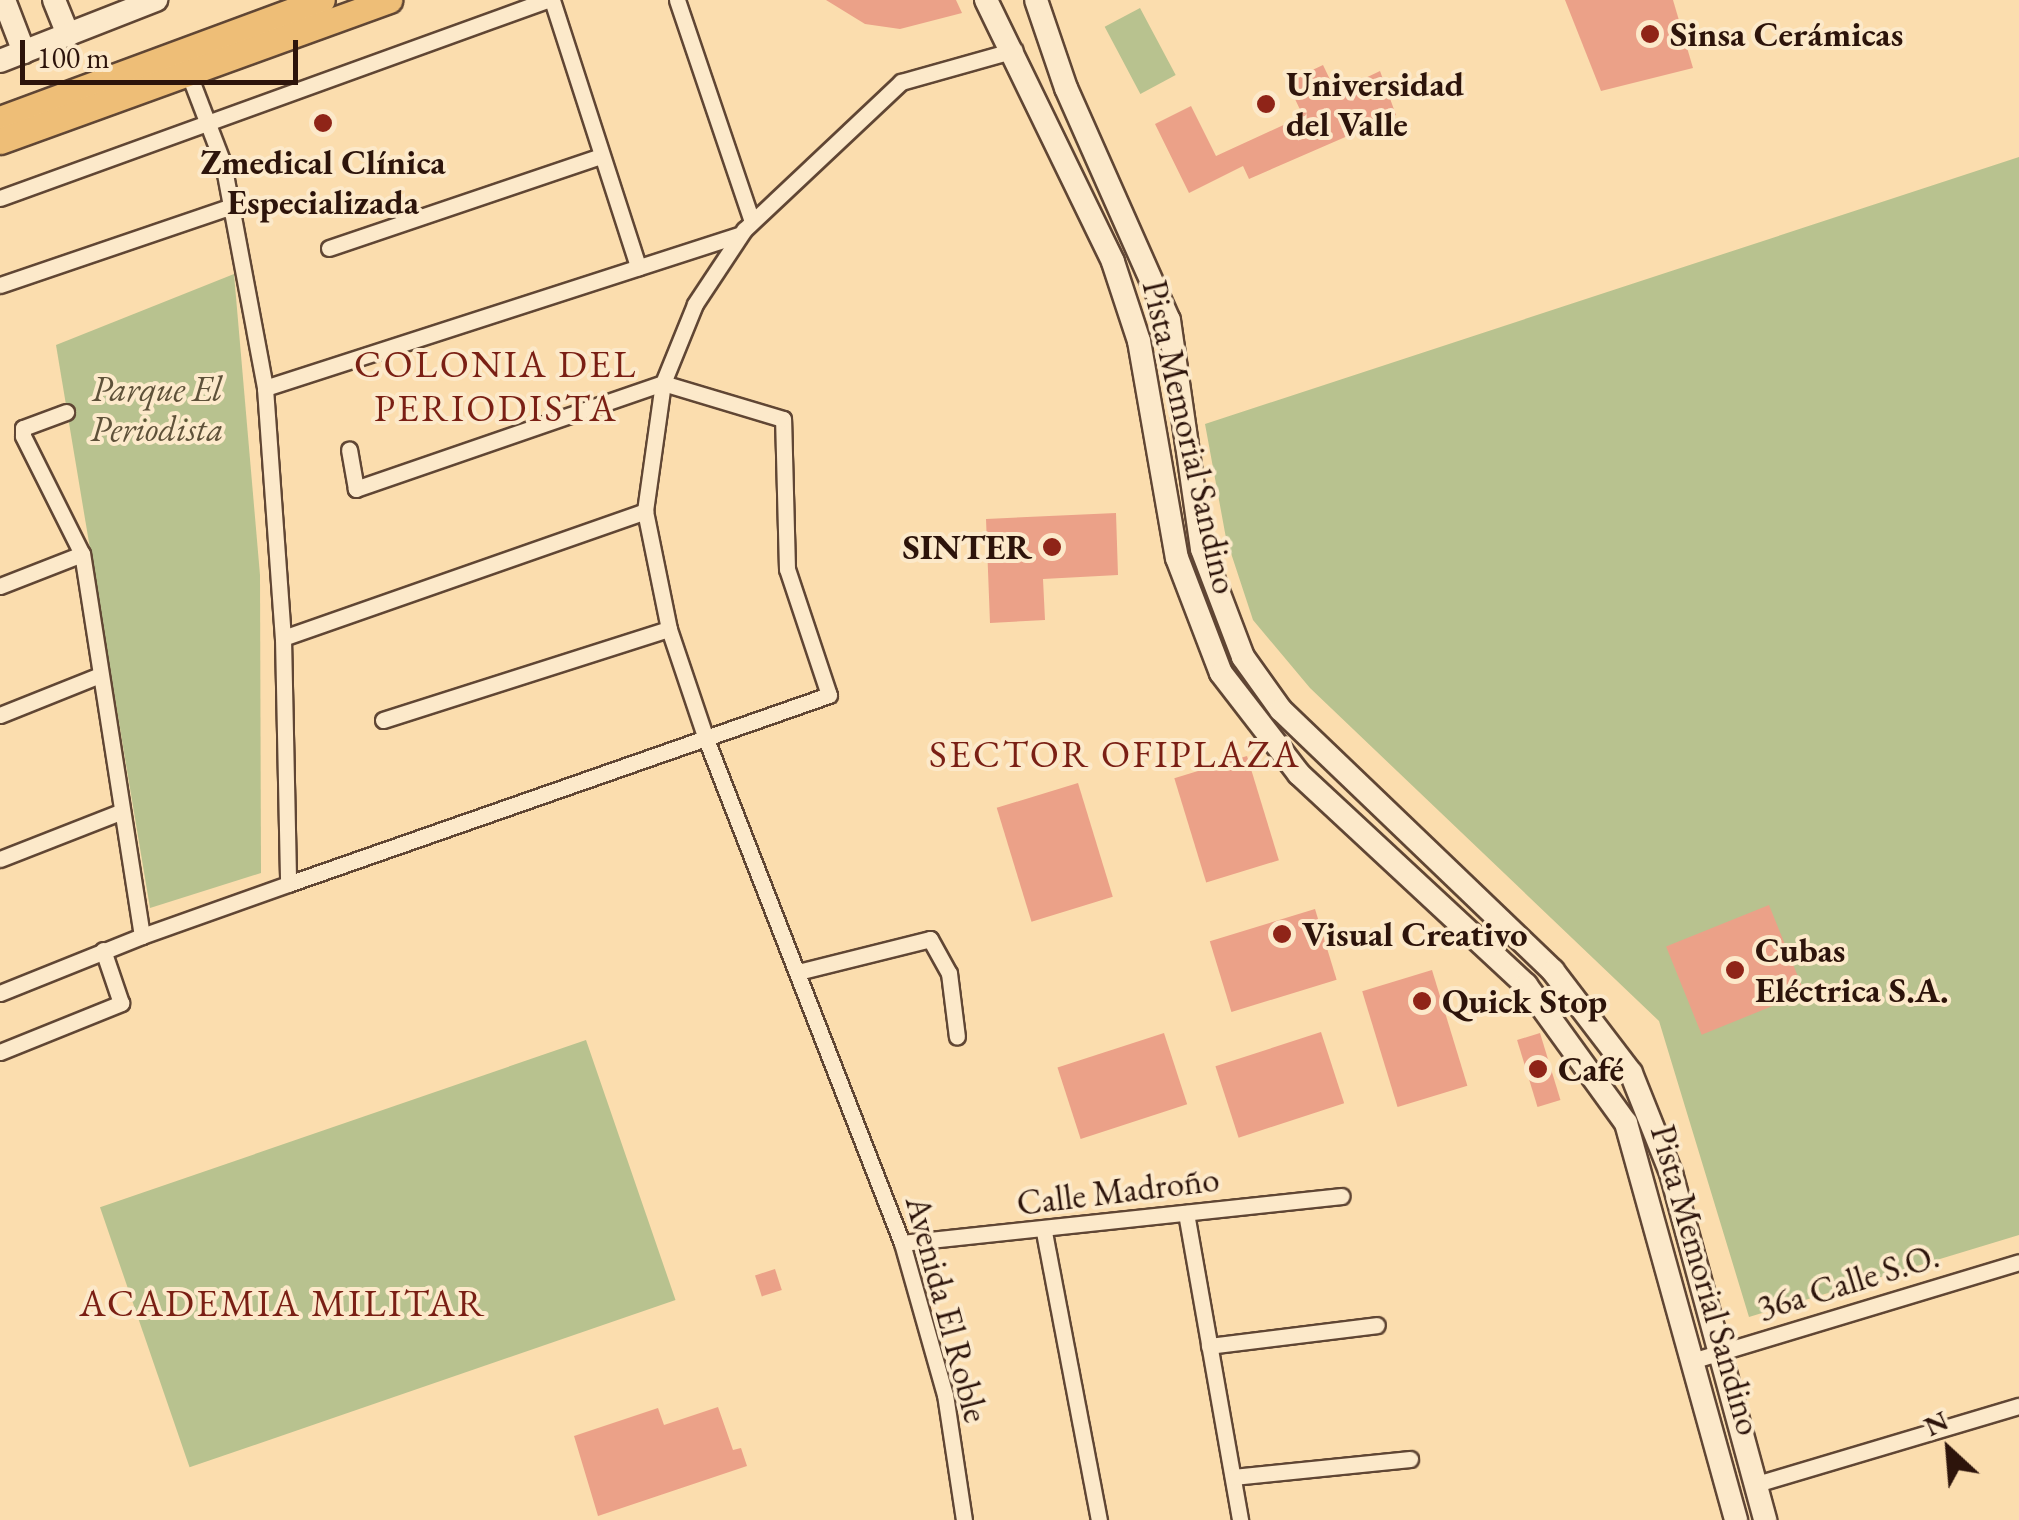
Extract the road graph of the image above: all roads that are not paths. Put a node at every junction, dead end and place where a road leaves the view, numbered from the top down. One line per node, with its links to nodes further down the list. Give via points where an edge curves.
1 (4, 0): 12 (main road)
2 (54, 0): 10 (main road)
3 (156, 0): 10 (main road)
4 (322, 0): 15 (main road)
5 (388, 0): 14 (main road)
6 (549, 0): 16 (street); 18 (street)
7 (677, 0): 21 (street)
8 (986, 0): 11 (main road, Pista Memorial Sandino)
9 (1036, 0): 41 (main road, Pista Memorial Sandino, via 1169,320 1190,486 1216,598 1272,696)
10 (68, 35): 12 (main road)
11 (1015, 50): 21 (street, Avenida El Roble, via 902,82); 43 (main road, Pista Memorial Sandino, via 1114,262 1139,341 1189,606 1221,672 1298,774)
12 (24, 52): 13 (main road)
13 (0, 62)
14 (188, 72): 16 (street); 17 (main road)
15 (0, 119)
16 (206, 119): 19 (street); 20 (street)
17 (0, 141)
18 (602, 156): 24 (street); 26 (street)
19 (0, 198)
20 (232, 206): 27 (street); 29 (street)
21 (752, 222): 22 (street, Avenida El Roble)
22 (740, 236): 23 (street); 25 (street, Avenida El Roble)
23 (705, 246): 25 (street, via 716,250); 26 (street)
24 (328, 248)
25 (719, 263): 28 (street, Avenida El Roble)
26 (638, 267): 29 (street)
27 (0, 285)
28 (663, 384): 31 (street, via 356,488); 32 (street, Avenida El Roble); 40 (street, via 786,421 780,514 787,569 829,695)
29 (265, 388): 36 (street)
30 (66, 412): 33 (street, via 23,428 23,436)
31 (350, 450)
32 (645, 511): 35 (street, Avenida El Roble); 36 (street)
33 (82, 554): 34 (street); 37 (street)
34 (0, 586)
35 (669, 629): 39 (street); 40 (street, Avenida El Roble)
36 (283, 638): 45 (street)
37 (100, 675): 38 (street); 42 (street)
38 (0, 715)
39 (384, 720)
40 (706, 739): 45 (street); 49 (street, Avenida El Roble)
41 (1338, 767): 43 (main road, via 1379,824); 46 (main road, Pista Memorial Sandino)
42 (120, 812): 44 (street); 47 (street)
43 (1381, 851): 46 (main road, via 1405,848 1442,880); 61 (main road, Pista Memorial Sandino, via 1526,984 1626,1123)
44 (0, 859)
45 (288, 884): 47 (street)
46 (1458, 884): 60 (main road, Pista Memorial Sandino, via 1553,971 1632,1073 1651,1108)
47 (142, 936): 48 (street)
48 (103, 950): 50 (street); 52 (street, via 121,1003)
49 (798, 972): 51 (street, via 930,939 949,974); 56 (street, Avenida El Roble)
50 (0, 993)
51 (957, 1037)
52 (0, 1052)
53 (1341, 1196): 54 (street, Calle Madroño)
54 (1186, 1214): 55 (street, Calle Madroño); 59 (street)
55 (1044, 1232): 56 (street, Calle Madroño); 67 (street)
56 (902, 1242): 66 (street, Avenida El Roble, via 945,1395)
57 (2019, 1262): 60 (street, 36a Calle S.O.)
58 (1377, 1325): 59 (street)
59 (1210, 1346): 64 (street)
60 (1722, 1352): 61 (street, 36a Calle S.O.); 65 (main road, Pista Memorial Sandino)
61 (1695, 1360): 69 (main road, Pista Memorial Sandino)
62 (2019, 1406): 65 (street)
63 (1410, 1459): 64 (street)
64 (1232, 1477): 68 (street)
65 (1760, 1483): 70 (main road, Pista Memorial Sandino)
66 (964, 1520)
67 (1100, 1520)
68 (1240, 1520)
69 (1736, 1520)
70 (1764, 1520)

